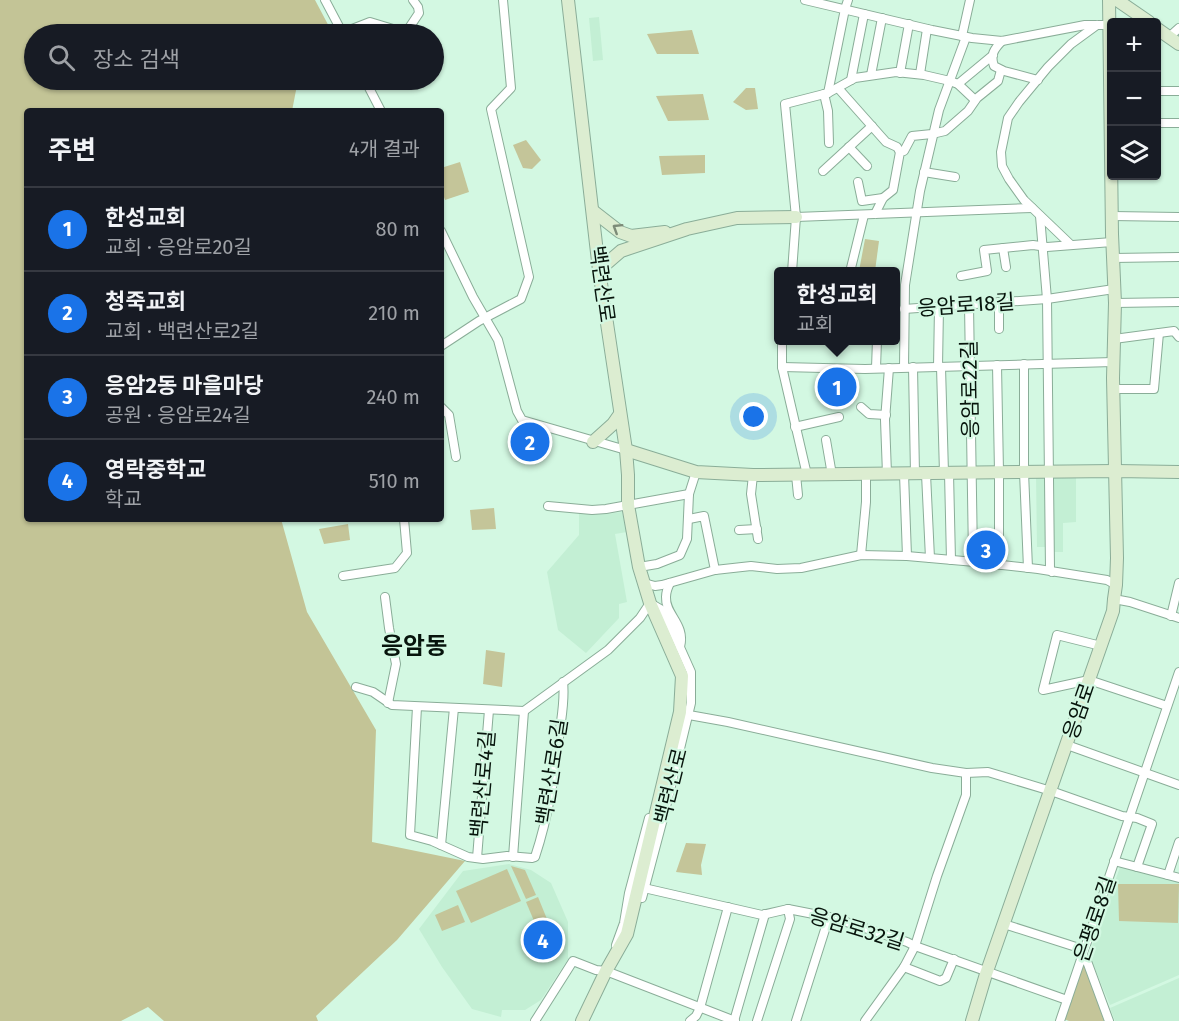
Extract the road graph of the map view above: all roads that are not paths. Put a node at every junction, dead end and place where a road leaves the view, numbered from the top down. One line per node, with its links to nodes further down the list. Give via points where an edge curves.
1 (325, 0): 14 (street)
2 (413, 0): 15 (street, via 419,14)
3 (503, 0): 83 (street, via 511,88 491,109 529,277 521,299)
4 (568, 0): 54 (main road, 백련산로)
5 (806, 0): 10 (street)
6 (848, 0): 10 (street)
7 (970, 0): 20 (street, 응암로18길)
8 (1109, 0): 17 (main road, 응암로)
9 (1117, 0): 13 (main road)
10 (845, 9): 11 (street); 36 (street)
11 (864, 14): 12 (street); 29 (street)
12 (882, 18): 16 (street); 28 (street)
13 (1140, 18)
14 (338, 24)
15 (412, 24)
16 (909, 24): 18 (street); 26 (street)
17 (1103, 25): 22 (main road, 응암로); 23 (street); 30 (street, via 1071,44)
18 (927, 28): 20 (street); 27 (street)
19 (1161, 30): 21 (main road)
20 (964, 36): 23 (street); 31 (street, 응암로18길)
21 (1176, 36)
22 (1107, 38)
23 (1002, 42): 24 (street)
24 (993, 55): 25 (street, via 994,66); 31 (street)
25 (1001, 70): 30 (street); 37 (street, via 998,81)
26 (900, 73): 27 (street); 28 (street)
27 (920, 74): 31 (street)
28 (871, 75): 29 (street)
29 (851, 80): 32 (street)
30 (1038, 81): 53 (street, via 1008,118 1001,152 1002,166 1009,179)
31 (954, 83): 37 (street); 43 (street, 응암로18길, via 939,110)
32 (838, 88): 36 (street); 41 (street)
33 (370, 90): 38 (street)
34 (1161, 91): 35 (street)
35 (1179, 91)
36 (826, 93): 44 (street); 60 (street, via 785,104)
37 (975, 100): 43 (street, via 945,131)
38 (379, 108)
39 (1161, 123): 40 (street)
40 (1179, 123)
41 (872, 126): 45 (street); 46 (street)
42 (1111, 126): 59 (main road, 응암로)
43 (932, 134): 46 (street, via 912,136); 49 (street, 응암로18길)
44 (829, 143)
45 (849, 147): 47 (street); 48 (street)
46 (900, 152): 52 (street, via 893,190)
47 (867, 166)
48 (823, 171)
49 (924, 172): 50 (street); 55 (street, 응암로18길)
50 (955, 177)
51 (858, 182): 52 (street, via 862,201)
52 (883, 198): 57 (street)
53 (1032, 208): 55 (street); 58 (street)
54 (592, 211): 62 (main road, one-way to 54, via 631,236); 73 (main road, 백련산로)
55 (916, 212): 57 (street); 82 (street, 응암로18길)
56 (864, 214): 57 (street); 60 (street); 71 (street)
57 (875, 214)
58 (1040, 216): 65 (street); 66 (street)
59 (1112, 216): 61 (street); 64 (main road, 응암로)
60 (796, 217): 62 (main road, via 737,218); 70 (street)
61 (1179, 217)
62 (687, 229): 73 (main road, via 621,251)
63 (444, 238): 83 (street)
64 (1112, 242): 65 (street); 69 (main road, 응암로)
65 (1070, 244): 66 (street)
66 (1042, 246): 67 (street); 76 (street)
67 (1004, 248): 72 (street); 74 (street, via 984,250 987,271)
68 (1179, 257): 69 (street)
69 (1113, 258): 75 (main road, 응암로)
70 (792, 267)
71 (851, 267)
72 (1006, 267)
73 (599, 270): 104 (main road, 백련산로)
74 (961, 276)
75 (1114, 289): 76 (street, 응암로18길); 79 (main road, 응암로)
76 (1047, 299): 77 (street, 응암로18길); 92 (street)
77 (999, 302): 80 (street, 응암로18길); 84 (street)
78 (1179, 302): 79 (street)
79 (1114, 303): 87 (main road, 응암로)
80 (969, 304): 81 (street, 응암로18길); 95 (street, 응암로22길)
81 (939, 307): 82 (street, 응암로18길); 98 (street, 응암로22길)
82 (904, 309): 97 (street)
83 (485, 317): 88 (street); 109 (street, via 498,340 522,420)
84 (999, 329)
85 (1159, 333): 86 (street, via 1174,332); 87 (street); 101 (street, via 1154,389)
86 (1179, 337)
87 (1114, 339): 91 (main road, 응암로)
88 (444, 344)
89 (782, 345): 96 (street)
90 (877, 345): 99 (street)
91 (1113, 362): 92 (street); 101 (main road, 응암로)
92 (1049, 363): 93 (street); 117 (street)
93 (1024, 364): 94 (street); 116 (street)
94 (997, 365): 95 (street); 115 (street, 응암로22길)
95 (970, 366): 98 (street); 120 (street, 응암로22길)
96 (782, 367): 99 (street); 107 (street)
97 (908, 367): 98 (street); 100 (street); 122 (street)
98 (939, 367): 119 (street, 응암로22길)
99 (876, 368): 100 (street)
100 (889, 368): 105 (street)
101 (1113, 389): 113 (main road, 응암로)
102 (861, 407): 105 (street, via 869,414)
103 (444, 410): 111 (street, via 449,415)
104 (620, 414): 109 (main road); 110 (main road, 백련산로)
105 (886, 415): 121 (street)
106 (839, 417): 107 (street)
107 (795, 427): 125 (street)
108 (826, 440): 126 (street)
109 (593, 442): 110 (street)
110 (626, 450): 112 (main road); 123 (main road, 백련산로)
111 (456, 457)
112 (650, 458): 114 (main road); 123 (main road)
113 (1116, 471): 117 (main road); 118 (main road); 151 (main road, 응암로)
114 (696, 472): 124 (main road); 128 (street)
115 (999, 472): 116 (main road); 120 (main road); 142 (street, 응암로22길)
116 (1024, 472): 117 (main road); 144 (street)
117 (1050, 472): 146 (street)
118 (1179, 472)
119 (946, 473): 120 (main road); 122 (main road); 140 (street, 응암로22길)
120 (972, 473): 141 (street, 응암로22길)
121 (887, 474): 122 (main road); 127 (main road)
122 (915, 474): 138 (street); 139 (street)
123 (628, 475): 131 (main road, 백련산로)
124 (753, 475): 125 (main road); 134 (street, via 751,495)
125 (802, 475): 126 (main road); 129 (street)
126 (832, 475): 127 (main road)
127 (866, 475): 137 (street)
128 (689, 494): 131 (street); 132 (street)
129 (798, 495)
130 (548, 506): 131 (street, via 592,510)
131 (628, 506): 143 (main road, 백련산로)
132 (689, 519): 143 (street, via 680,555); 145 (street, via 704,516)
133 (404, 522): 147 (street, via 407,553 395,568)
134 (757, 529): 135 (street); 136 (street)
135 (739, 530)
136 (758, 539)
137 (861, 555): 138 (street); 145 (street, via 801,568 751,566)
138 (908, 556): 139 (street)
139 (930, 558): 140 (street)
140 (951, 560): 141 (street)
141 (975, 562): 142 (street)
142 (1001, 565): 144 (street)
143 (639, 567): 148 (main road, 백련산로)
144 (1028, 568): 146 (street)
145 (715, 570): 149 (street)
146 (1052, 572): 151 (street, via 1107,580)
147 (343, 576)
148 (644, 583): 149 (street); 154 (main road, 백련산로)
149 (670, 583): 157 (street, via 666,599 682,639)
150 (1179, 583): 155 (street)
151 (1116, 585): 153 (main road, 응암로)
152 (385, 597): 162 (street, via 396,664)
153 (1114, 598): 155 (street); 156 (main road, 응암로)
154 (650, 603): 157 (main road, 백련산로); 160 (street, 백련산로4길, via 608,650)
155 (1175, 617)
156 (1101, 646): 159 (main road, 응암로); 159 (street, via 1057,635 1043,690)
157 (675, 649): 168 (street, 백련산로, via 691,672); 194 (main road, 백련산로, via 682,676 680,712 627,934)
158 (1179, 672): 163 (street, 은평로8길)
159 (1089, 680): 163 (street); 169 (main road, 응암로)
160 (563, 682): 167 (street, 백련산로4길); 179 (street, 백련산로6길, via 544,830)
161 (356, 687): 162 (street, 백련산로4길, via 374,692)
162 (388, 703): 164 (street, 백련산로4길)
163 (1167, 705): 170 (street, 은평로8길)
164 (417, 707): 165 (street, 백련산로4길); 176 (street, 백련산로4길, via 410,835)
165 (454, 708): 166 (street, 백련산로4길); 176 (street, 백련산로4길)
166 (489, 710): 167 (street, 백련산로4길); 178 (street, 백련산로4길)
167 (524, 711): 177 (street, 백련산로4길)
168 (689, 715): 171 (street); 184 (street, 백련산로)
169 (1067, 745): 170 (street); 173 (main road, 응암로)
170 (1145, 772): 172 (street); 174 (street, 은평로8길)
171 (966, 773): 173 (street, via 988,772); 190 (street, 응암로32길, via 966,795)
172 (1179, 785)
173 (1051, 791): 174 (street); 189 (main road, 응암로)
174 (1130, 817): 180 (street, 은평로8길); 181 (street, 은평로8길, via 1152,824)
175 (1179, 842): 182 (street)
176 (441, 845): 178 (street, 백련산로4길)
177 (513, 857): 178 (street, 백련산로4길); 179 (street, 백련산로4길)
178 (477, 858)
179 (532, 858)
180 (1114, 861): 181 (street); 191 (street, 은평로8길)
181 (1137, 867): 182 (street)
182 (1168, 875): 183 (street)
183 (1179, 878)
184 (644, 888): 185 (street, 응암로32길); 194 (street, 백련산로, via 629,942)
185 (728, 907): 187 (street, 응암로32길); 197 (street)
186 (788, 909): 187 (street, 응암로32길); 188 (street, 응암로32길); 203 (street, via 790,919)
187 (765, 914): 202 (street)
188 (829, 917): 190 (street, 응암로32길); 204 (street)
189 (1004, 924): 191 (street, via 1077,947); 195 (main road, 응암로)
190 (915, 946): 192 (street, 응암로32길); 193 (street, 응암로32길)
191 (1082, 956): 196 (street, 은평로8길); 208 (street)
192 (954, 959): 193 (street, 응암로32길, via 946,978 940,981); 195 (street, 응암로32길)
193 (904, 967): 205 (street, 응암로32길)
194 (606, 971): 197 (street); 199 (street, via 573,961); 200 (main road, 백련산로)
195 (987, 971): 196 (street, 응암로32길); 206 (main road, 응암로)
196 (1067, 1000): 207 (street, 은평로8길)
197 (700, 1008): 198 (street); 201 (street)
198 (720, 1018): 202 (street)
199 (535, 1021)
200 (582, 1021)
201 (690, 1021)
202 (734, 1021)
203 (757, 1021)
204 (796, 1021)
205 (865, 1021)
206 (972, 1021)
207 (1060, 1021)
208 (1109, 1021)

